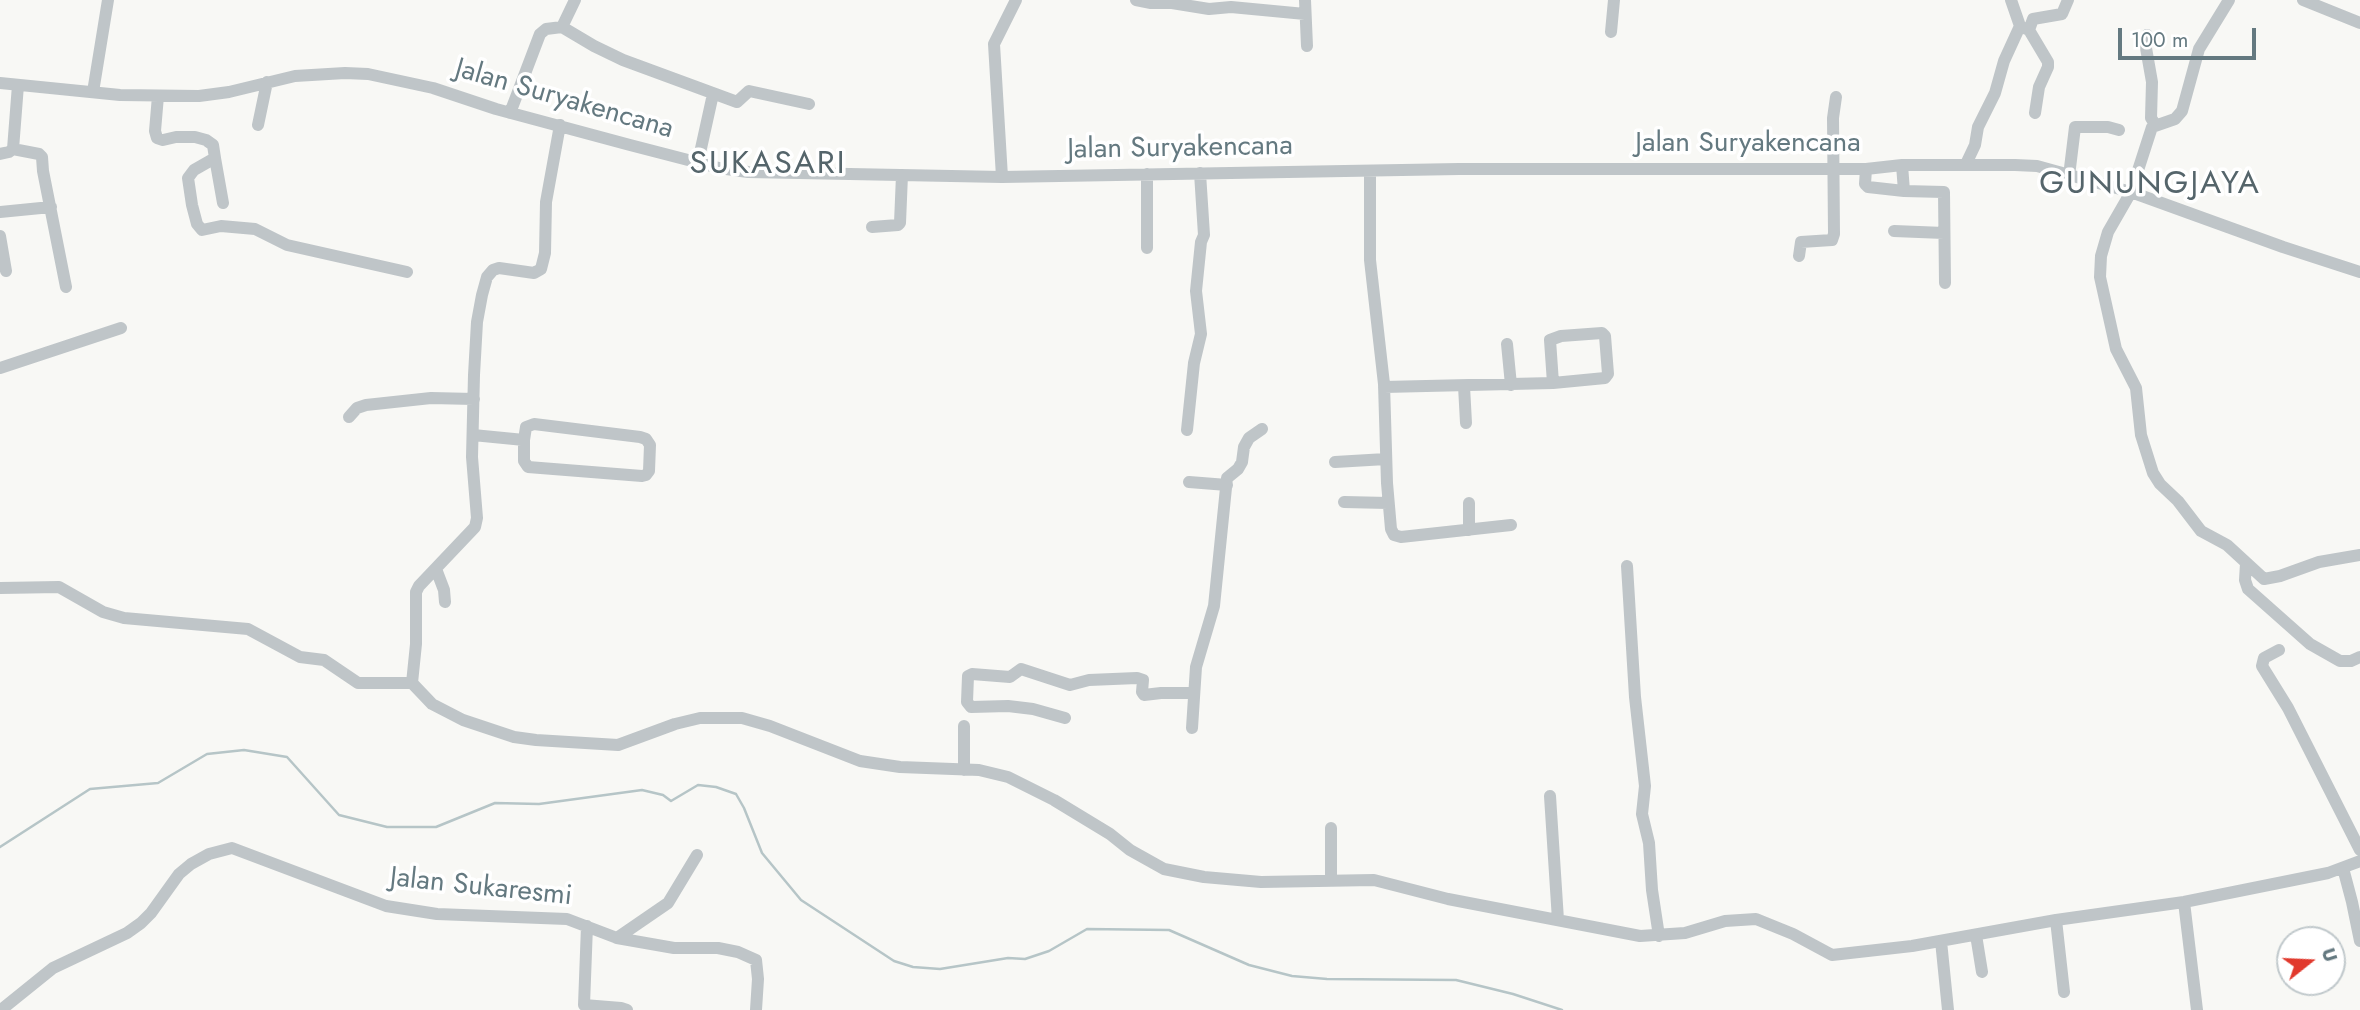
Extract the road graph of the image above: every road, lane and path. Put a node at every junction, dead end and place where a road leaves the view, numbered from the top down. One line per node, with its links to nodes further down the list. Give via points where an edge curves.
1 (108, 0): 21 (street)
2 (575, 0): 13 (street)
3 (1016, 0): 44 (street, via 994,44)
4 (1136, 0): 11 (street)
5 (1305, 0): 11 (street)
6 (1614, 0): 15 (street)
7 (2011, 0): 14 (street)
8 (2068, 0): 14 (street, via 2063,13 2033,19)
9 (2303, 0): 12 (street)
10 (2224, 3): 28 (street, via 2199,49 2182,111 2175,119)
11 (1305, 14): 17 (street)
12 (2360, 23)
13 (562, 27): 22 (street, via 623,60); 26 (street, via 540,34)
14 (2025, 28): 27 (street, via 2048,62); 35 (street, via 2004,61)
15 (1611, 32)
16 (2147, 34): 28 (street)
17 (1307, 46)
18 (267, 82): 23 (street, Jalan Suryakencana, via 209,96); 26 (street, Jalan Suryakencana, via 310,75 368,74 433,88); 29 (street)
19 (0, 83): 20 (street, Jalan Suryakencana)
20 (18, 85): 21 (street, Jalan Suryakencana); 32 (street)
21 (93, 92): 23 (street, Jalan Suryakencana)
22 (713, 94): 25 (street, via 737,102 750,91); 34 (street)
23 (158, 96): 33 (street, via 157,138 201,138 213,145)
24 (1836, 97): 38 (street)
25 (809, 103)
26 (510, 113): 30 (street, Jalan Suryakencana)
27 (2035, 113)
28 (2155, 124): 46 (street)
29 (258, 125)
30 (560, 125): 34 (street, Jalan Suryakencana); 68 (street, via 546,202 543,265 536,273 499,268 487,277 477,321)
31 (2119, 130): 43 (street, via 2075,127)
32 (6, 151): 48 (street, via 41,155)
33 (215, 158): 47 (street); 57 (street, via 188,178 202,230 221,226 255,229 287,245)
34 (698, 162): 42 (street, Jalan Suryakencana, via 748,172)
35 (1966, 164): 36 (street, Jalan Suryakencana); 43 (street, Jalan Suryakencana, via 2037,166)
36 (1902, 165): 37 (street, Jalan Suryakencana); 45 (street)
37 (1866, 169): 38 (street, Jalan Suryakencana); 45 (street, via 1868,187)
38 (1834, 170): 39 (street, Jalan Suryakencana); 55 (street, via 1832,240 1801,242)
39 (1370, 171): 40 (street, Jalan Suryakencana); 67 (street, via 1370,260)
40 (1200, 173): 41 (street, Jalan Suryakencana); 72 (street, via 1204,235 1196,292 1201,334)
41 (1147, 174): 44 (street, Jalan Suryakencana); 54 (street)
42 (902, 176): 44 (street, Jalan Suryakencana); 50 (street, via 900,223)
43 (2069, 176): 46 (street, Jalan Suryakencana)
44 (1002, 177)
45 (1904, 191): 52 (street, via 1944,192)
46 (2131, 192): 58 (street, Jalan Suryakencana); 85 (street, via 2108,232 2100,277 2116,349 2136,388 2144,448 2160,484 2197,528)
47 (223, 203)
48 (51, 207): 49 (street); 60 (street)
49 (0, 212)
50 (872, 227)
51 (1894, 231): 52 (street)
52 (1944, 233): 59 (street)
53 (0, 236): 56 (street)
54 (1147, 248)
55 (1799, 256)
56 (6, 271)
57 (407, 272)
58 (2360, 272)
59 (1945, 283)
60 (66, 287)
61 (121, 328): 63 (street)
62 (1507, 344): 65 (street)
63 (0, 368)
64 (1553, 383): 64 (street, via 1550,340 1605,336 1607,377); 65 (street)
65 (1511, 384): 66 (street)
66 (1464, 386): 67 (street); 70 (street)
67 (1384, 387): 75 (street)
68 (474, 399): 69 (street, via 366,405); 73 (street)
69 (349, 417)
70 (1466, 423)
71 (1262, 429): 78 (street, via 1249,438 1242,462 1229,475)
72 (1187, 430)
73 (473, 435): 74 (street); 87 (street, via 477,522)
74 (524, 440): 74 (street, via 528,467 642,476 649,471 650,444 640,437 534,424 526,426)
75 (1386, 459): 76 (street); 80 (street)
76 (1335, 461)
77 (1189, 482): 78 (street)
78 (1227, 485): 93 (street, via 1214,606 1196,667)
79 (1344, 502): 80 (street)
80 (1388, 503): 83 (street, via 1395,535)
81 (1469, 503): 83 (street)
82 (1511, 525): 83 (street)
83 (1469, 530)
84 (2360, 555): 85 (street, via 2264,579)
85 (2246, 563): 91 (street, via 2248,589 2310,643 2340,661)
86 (1627, 566): 110 (street, via 1645,786 1642,814)
87 (436, 569): 89 (street); 92 (street, via 416,592)
88 (0, 588): 92 (street, via 59,587 103,612 124,618 248,629 300,657 324,660 358,683)
89 (445, 602)
90 (2279, 650): 100 (street, via 2264,659 2262,666)
91 (2360, 657)
92 (412, 683): 97 (street, via 432,704 463,720 536,740 620,745 675,723 728,716 770,726 860,761)
93 (1194, 693): 94 (street, via 1144,695 1142,679 1070,684 1021,669 1010,677 968,676 971,708 1008,706); 96 (street)
94 (1065, 718)
95 (964, 726): 97 (street)
96 (1192, 728)
97 (964, 770): 104 (street, via 1021,782 1164,869 1261,882)
98 (1550, 796): 106 (street)
99 (1331, 828): 104 (street)
100 (2360, 850)
101 (697, 855): 111 (street, via 668,903)
102 (2360, 861): 103 (street)
103 (2343, 868): 105 (street); 113 (street)
104 (1331, 880): 106 (street, via 1384,882)
105 (2184, 902): 107 (street); 120 (street)
106 (1558, 920): 110 (street)
107 (2056, 920): 109 (street); 115 (street)
108 (587, 926): 111 (street, Jalan Sukaresmi); 116 (street, Jalan Sukaresmi, via 551,917 437,914 386,906 237,850 222,849 179,874 141,923 53,968); 117 (street, via 584,1005)
109 (1976, 935): 112 (street); 114 (street)
110 (1659, 936): 112 (street, via 1725,920 1756,919 1832,955)
111 (617, 938): 118 (street, Jalan Sukaresmi, via 674,948 718,948 752,957 758,968)
112 (1941, 941): 119 (street)
113 (2360, 941)
114 (1982, 972)
115 (2064, 992)
116 (1, 1010)
117 (627, 1010)
118 (756, 1010)
119 (1948, 1010)
120 (2197, 1010)

